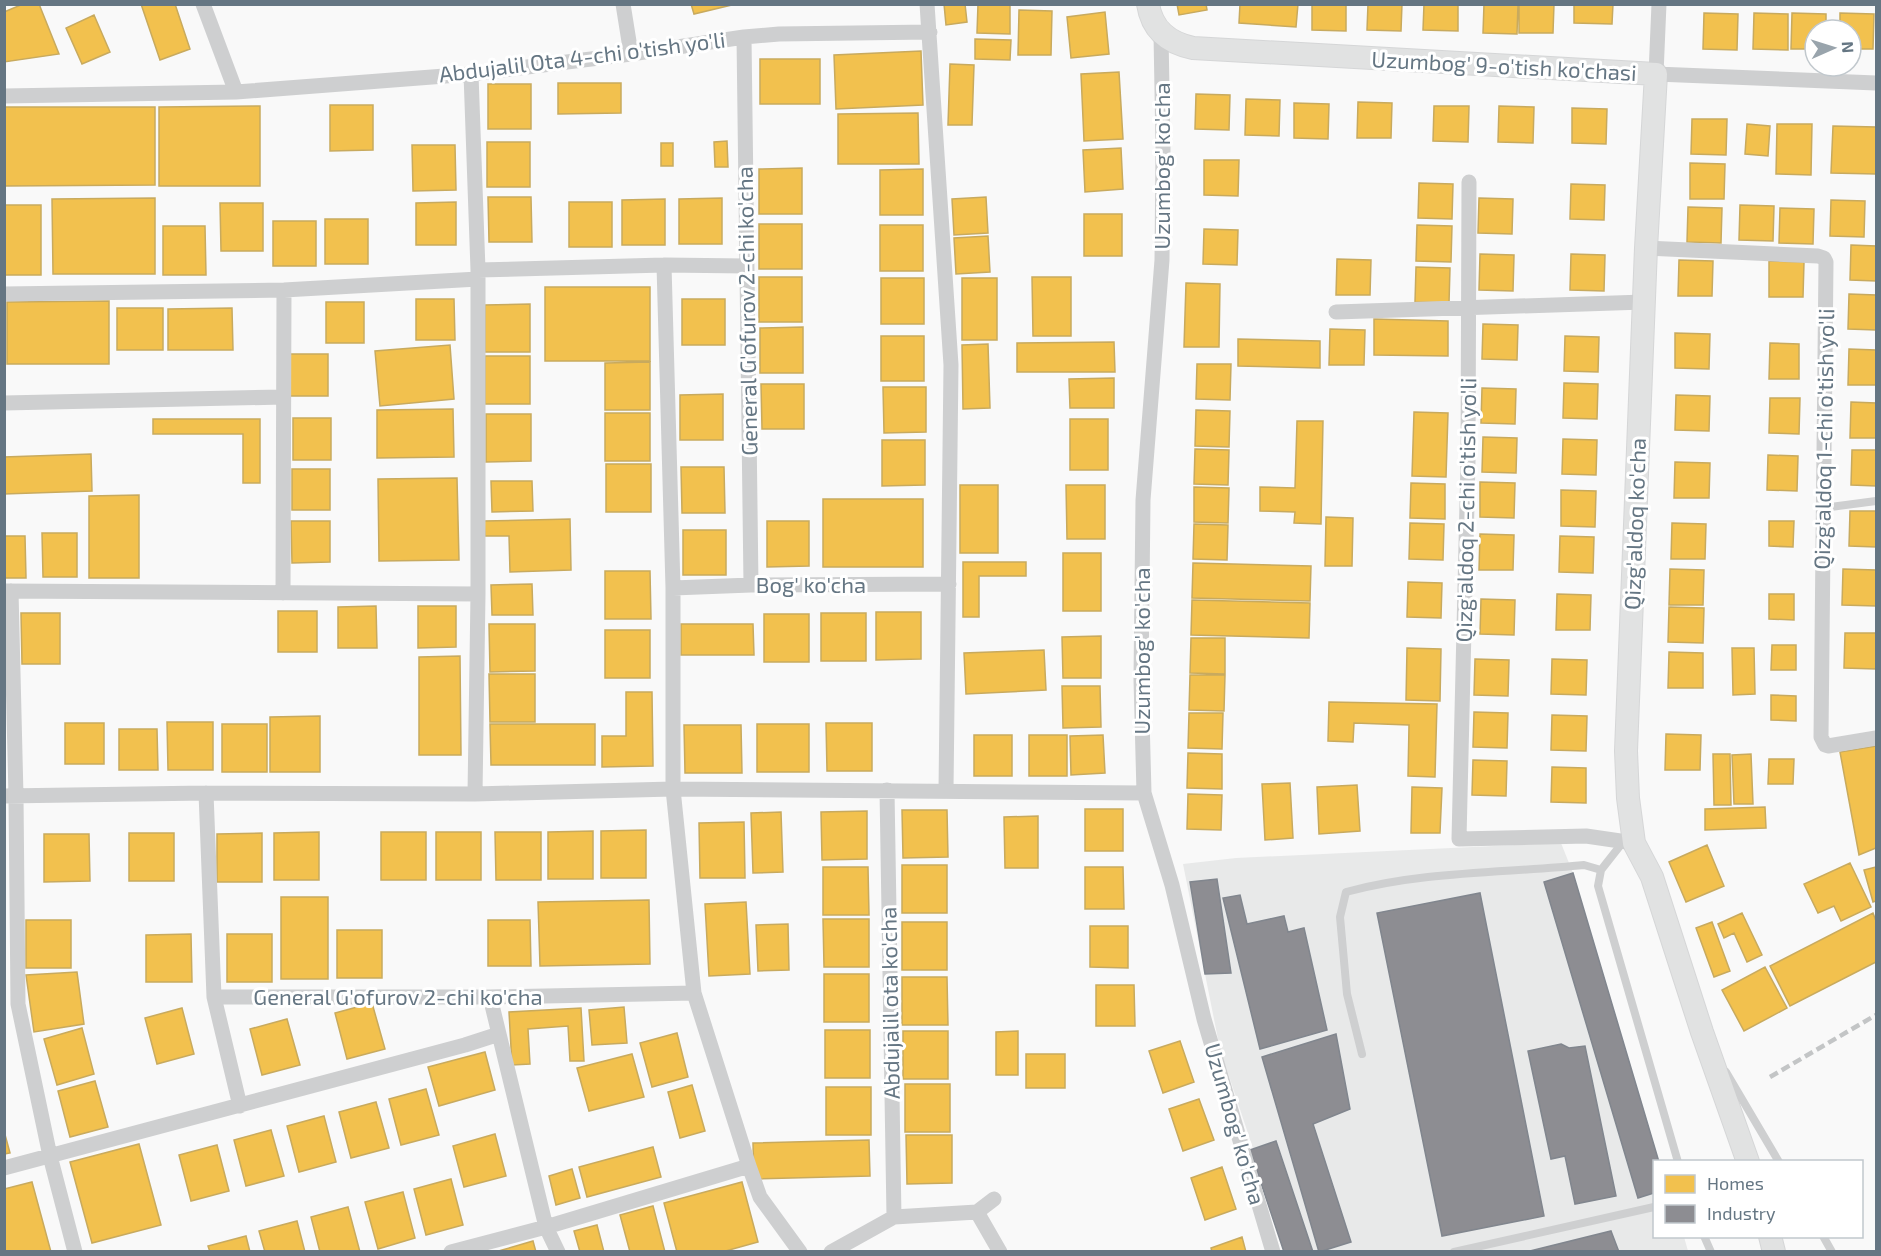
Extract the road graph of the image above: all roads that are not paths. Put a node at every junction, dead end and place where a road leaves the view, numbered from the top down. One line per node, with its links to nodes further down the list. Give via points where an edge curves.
1 (203, 4): 13 (street)
2 (623, 4): 9 (street)
3 (927, 4): 6 (street)
4 (1659, 4): 11 (street, Qizg'aldoq ko'cha)
5 (1148, 8): 7 (street)
6 (930, 32): 8 (street, Abdujalil Ota 4-chi o'tish yo'li); 29 (street, via 951,365)
7 (1161, 34): 11 (street, Uzumbog' 9-o'tish ko'chasi, via 1176,43 1201,49); 40 (street, Uzumbog' ko'cha, via 1162,260 1143,500)
8 (744, 37): 9 (street, Abdujalil Ota 4-chi o'tish yo'li); 18 (street, General G'ofurov 2-chi ko'cha)
9 (631, 54): 10 (street, Abdujalil Ota 4-chi o'tish yo'li)
10 (471, 74): 13 (street, Abdujalil Ota 4-chi o'tish yo'li); 19 (street)
11 (1656, 74): 12 (street, Uzumbog' 9-o'tish ko'chasi); 16 (street, Qizg'aldoq ko'cha)
12 (1876, 83)
13 (236, 92): 14 (street, Abdujalil Ota 4-chi o'tish yo'li)
14 (4, 96)
15 (1469, 182): 23 (street, Qizg'aldoq 2-chi o'tish yo'li)
16 (1646, 248): 22 (street, Qizg'aldoq ko'cha); 28 (street, Qizg'aldoq 1-chi o'tish yo'li, via 1824,258)
17 (664, 265): 18 (street); 19 (street); 31 (street)
18 (747, 266): 30 (street, General G'ofurov 2-chi ko'cha)
19 (478, 274): 20 (street); 34 (street)
20 (284, 290): 21 (street); 25 (street)
21 (4, 294)
22 (1644, 302): 23 (street); 43 (street, Qizg'aldoq ko'cha, via 1626,750)
23 (1470, 309): 24 (street); 43 (street, Qizg'aldoq 2-chi o'tish yo'li, via 1459,839 1586,836)
24 (1336, 312)
25 (283, 397): 26 (street); 33 (street)
26 (4, 403)
27 (1876, 501): 28 (lane)
28 (1823, 508): 35 (street, Qizg'aldoq 1-chi o'tish yo'li, via 1821,737 1825,746)
29 (949, 584): 30 (street, Bog' ko'cha); 38 (street)
30 (751, 585): 31 (street, Bog' ko'cha)
31 (674, 588): 36 (street)
32 (8, 591): 33 (street); 42 (street)
33 (283, 593): 34 (street)
34 (478, 594): 41 (street)
35 (1876, 738)
36 (673, 789): 37 (street); 41 (street); 45 (street)
37 (887, 790): 38 (street); 62 (street, Abdujalil ota ko'cha)
38 (946, 790): 40 (street)
39 (206, 793): 41 (street); 42 (street); 47 (street)
40 (1144, 793): 71 (street, Uzumbog' ko'cha, via 1172,885 1204,1018)
41 (475, 794)
42 (10, 796): 48 (street)
43 (1628, 842): 44 (lane); 49 (street, Qizg'aldoq ko'cha, via 1652,877)
44 (1601, 870): 51 (lane, via 1584,865 1443,876 1346,892 1340,917 1347,994); 54 (lane, via 1598,886)
45 (694, 993): 46 (street, General G'ofurov 2-chi ko'cha); 57 (street)
46 (490, 997): 47 (street, General G'ofurov 2-chi ko'cha); 50 (street)
47 (214, 998): 52 (street)
48 (11, 1004): 53 (street)
49 (1702, 1032): 55 (street, Qizg'aldoq ko'cha); 56 (lane)
50 (499, 1034): 52 (street, General G'ofurov 2-chi ko'cha); 63 (street)
51 (1362, 1054)
52 (240, 1106): 53 (street, General G'ofurov 2-chi ko'cha)
53 (50, 1156): 58 (street, General G'ofurov 2-chi ko'cha); 65 (street)
54 (1678, 1160)
55 (1748, 1160)
56 (1778, 1160)
57 (749, 1166): 63 (street); 68 (street, via 760,1197)
58 (4, 1168)
59 (994, 1199): 61 (street)
60 (1653, 1207): 72 (lane)
61 (977, 1212): 62 (street); 70 (street)
62 (894, 1217): 69 (street)
63 (546, 1227): 66 (street); 67 (street)
64 (1824, 1238): 73 (lane)
65 (75, 1251)
66 (451, 1251)
67 (558, 1251)
68 (801, 1251)
69 (831, 1251)
70 (1000, 1251)
71 (1273, 1251)
72 (1454, 1251)
73 (1832, 1251)

